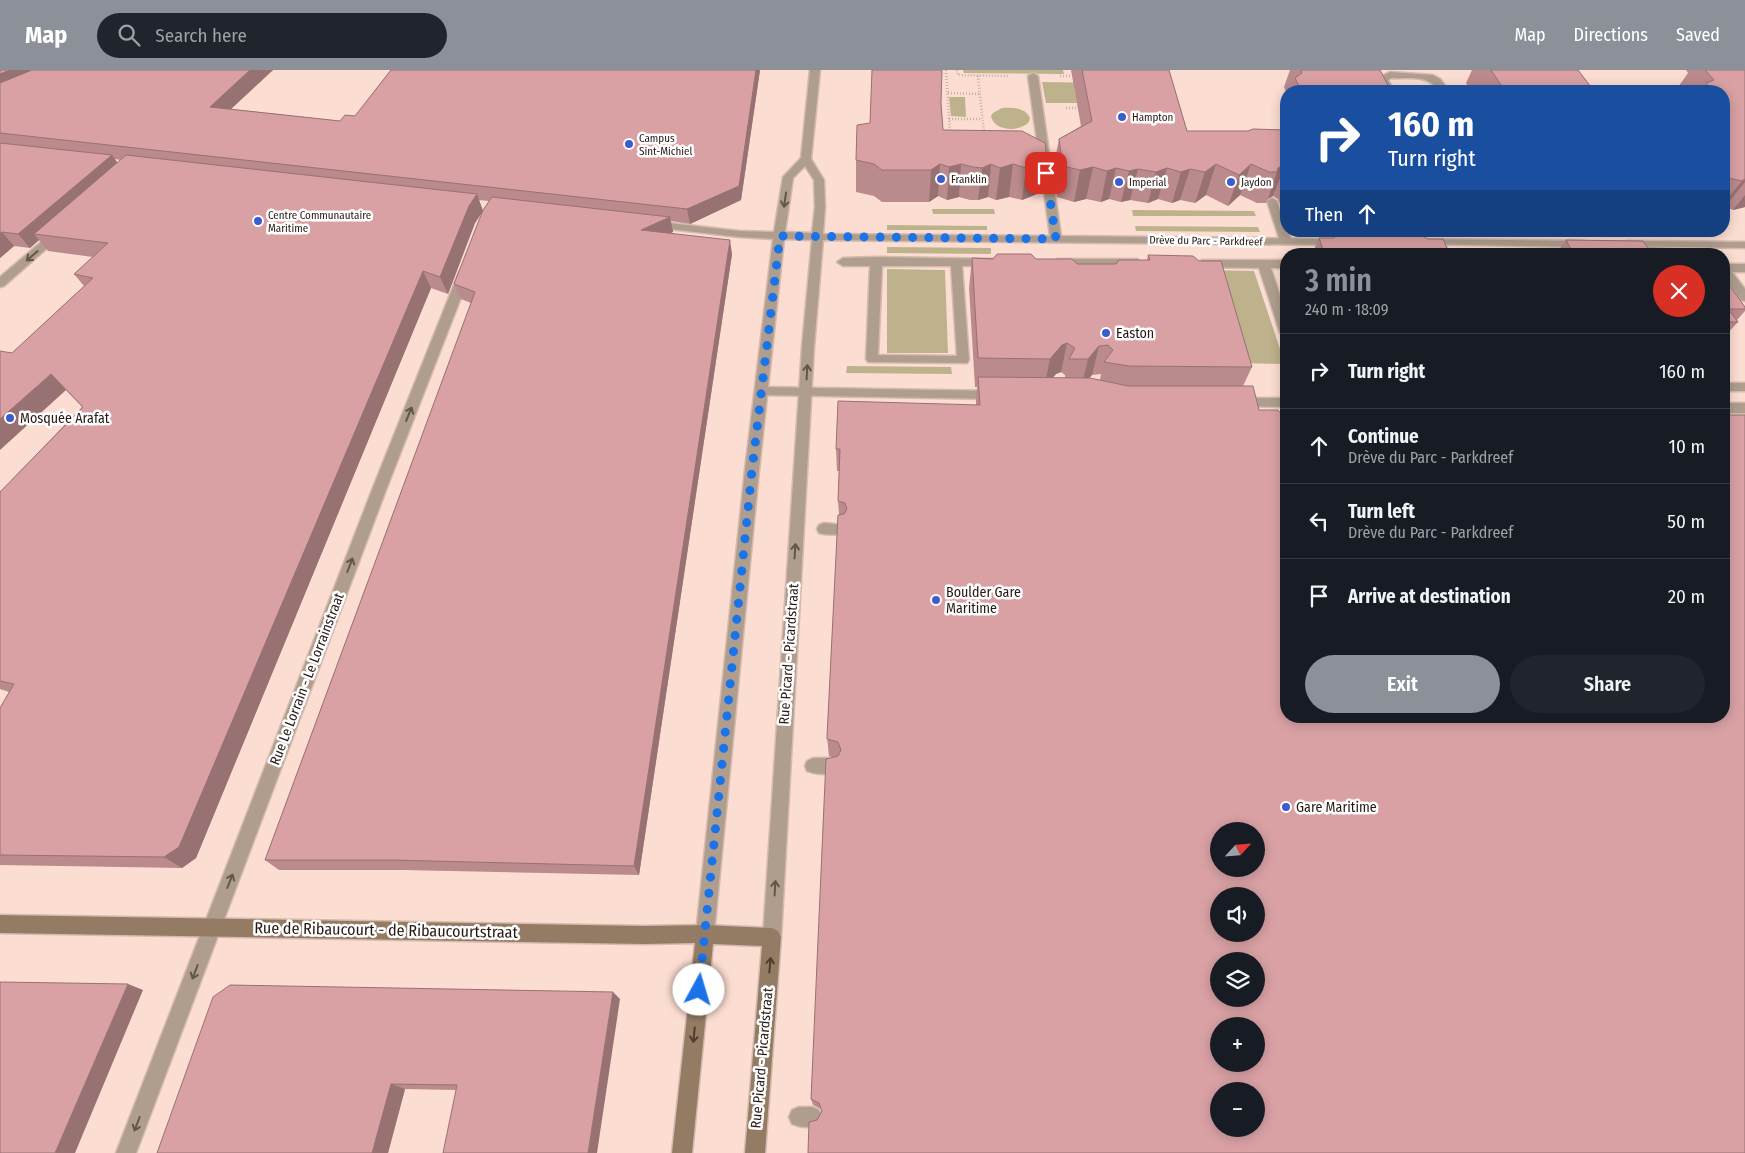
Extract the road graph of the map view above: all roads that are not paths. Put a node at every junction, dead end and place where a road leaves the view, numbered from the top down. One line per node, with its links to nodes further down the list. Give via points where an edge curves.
1 (815, 70): 5 (street)
2 (1033, 76): 14 (street)
3 (1386, 85): 4 (street, via 1383,78 1390,76 1430,77)
4 (1440, 85)
5 (806, 159): 10 (street, one-way to 10, via 788,177); 11 (street, Rue Picard - Picardstraat, via 819,180)
6 (1272, 201): 8 (street)
7 (641, 223): 10 (street, Drève du Parc - Parkdreef)
8 (1280, 224)
9 (65, 227): 35 (street, one-way to 35)
10 (780, 236): 11 (street, Drève du Parc - Parkdreef); 40 (street)
11 (817, 237): 14 (street, Drève du Parc - Parkdreef); 41 (street, Rue Picard - Picardstraat, one-way to 11)
12 (1285, 237): 15 (street)
13 (1497, 237): 18 (street)
14 (1056, 239): 15 (street, Drève du Parc - Parkdreef)
15 (1286, 241): 16 (street, Drève du Parc - Parkdreef)
16 (1345, 242)
17 (1413, 242): 18 (street)
18 (1500, 243): 19 (street)
19 (1593, 244)
20 (1612, 244): 21 (street)
21 (1745, 245)
22 (471, 256): 54 (street, Rue Le Lorrain - Le Lorrainstraat, one-way to 22)
23 (843, 262): 24 (street)
24 (876, 262): 25 (street); 25 (street, via 866,353 872,359 963,363)
25 (956, 262): 26 (street)
26 (1007, 262)
27 (1046, 263): 28 (street)
28 (1145, 263)
29 (1195, 264): 30 (street)
30 (1264, 264): 31 (street); 37 (street)
31 (1280, 264)
32 (1730, 268): 33 (street)
33 (1745, 268)
34 (1730, 276): 36 (street)
35 (0, 284)
36 (1745, 297)
37 (1280, 314)
38 (1730, 387): 39 (street)
39 (1745, 387)
40 (761, 391): 41 (street); 55 (street)
41 (806, 392): 42 (street); 56 (street, Rue Picard - Picardstraat, one-way to 41)
42 (1008, 395)
43 (1223, 403): 44 (street)
44 (1268, 403): 45 (street); 48 (street)
45 (1280, 403)
46 (1730, 408): 47 (street)
47 (1745, 408)
48 (1272, 418)
49 (824, 529): 50 (street)
50 (839, 529)
51 (813, 766): 52 (street)
52 (832, 766)
53 (0, 924): 54 (street, Rue de Ribaucourt - de Ribaucourtstraat)
54 (213, 926): 55 (street, Rue de Ribaucourt - de Ribaucourtstraat); 57 (street, Rue Le Lorrain - Le Lorrainstraat, one-way to 57)
55 (705, 934): 56 (street, Rue de Ribaucourt - de Ribaucourtstraat); 58 (street, one-way to 58)
56 (772, 937): 59 (street, Rue Picard - Picardstraat, one-way to 56)
57 (126, 1153)
58 (682, 1153)
59 (755, 1153)

